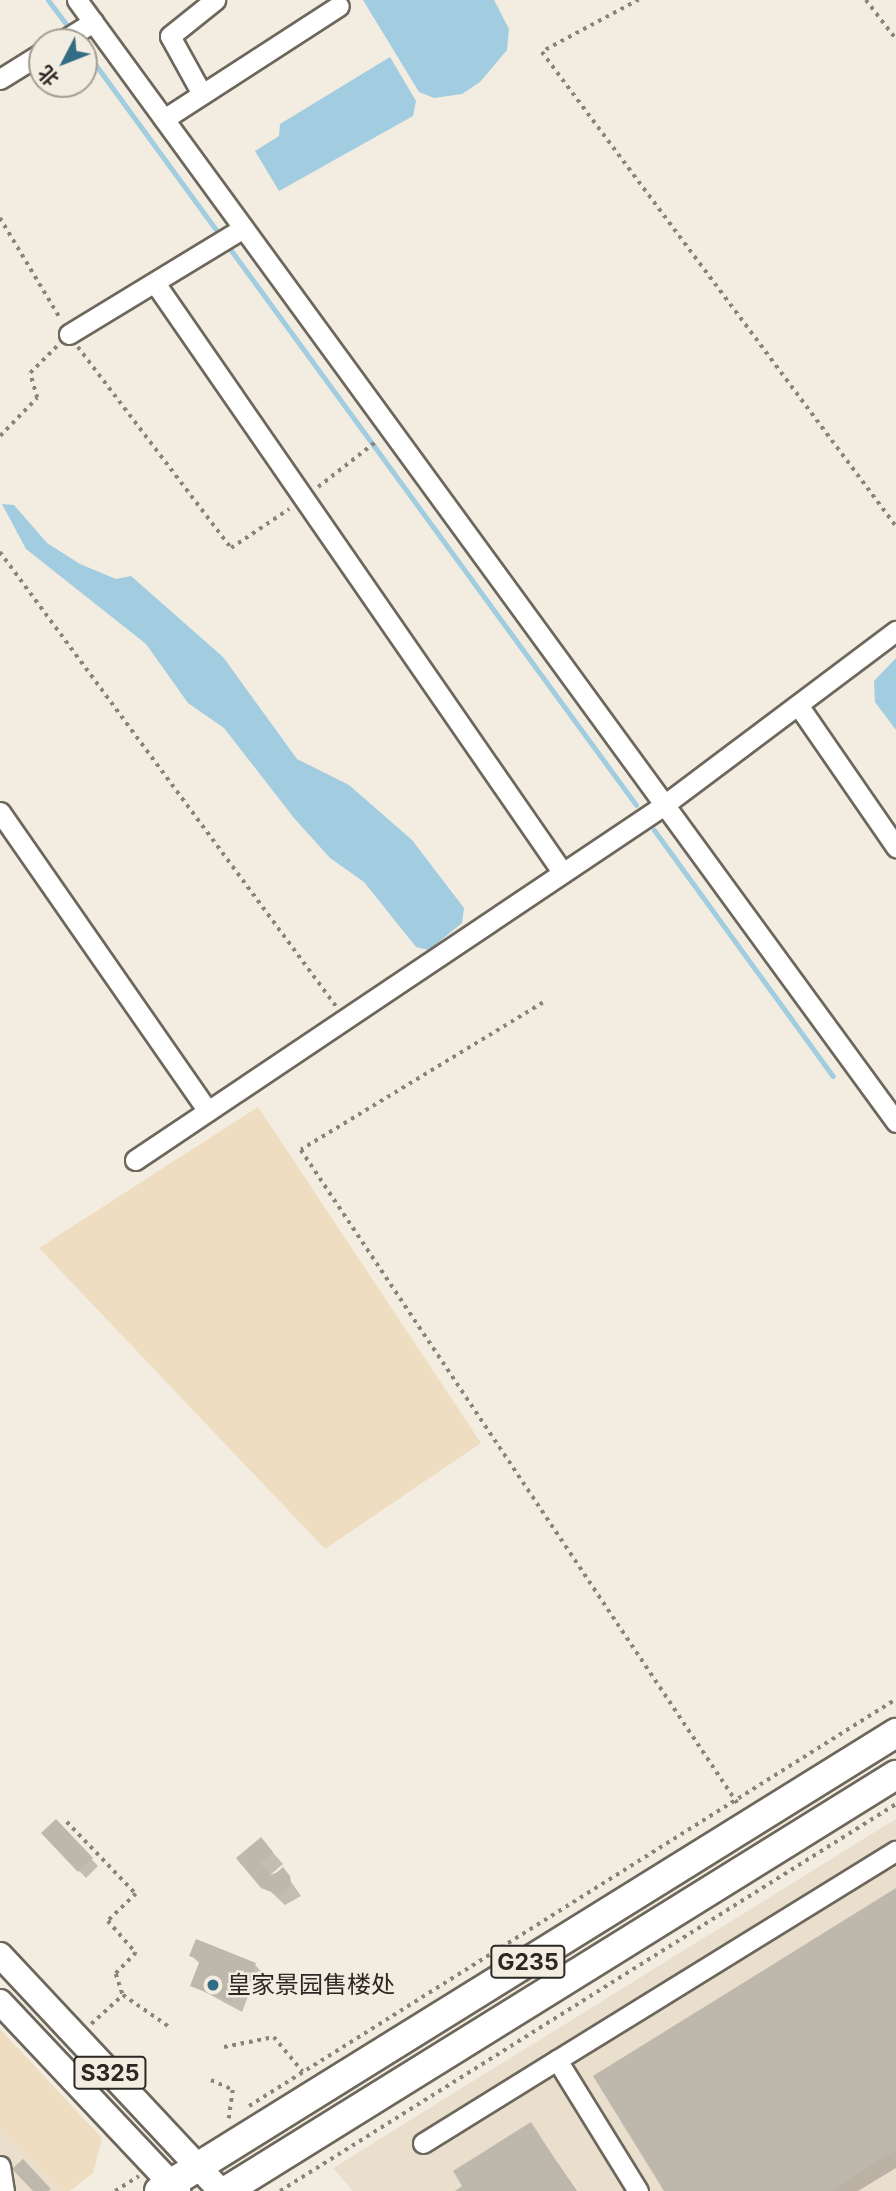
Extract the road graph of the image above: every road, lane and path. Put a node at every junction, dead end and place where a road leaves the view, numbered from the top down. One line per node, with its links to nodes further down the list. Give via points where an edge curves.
1 (77, 0): 6 (street)
2 (215, 0): 11 (street, via 170,36)
3 (639, 0): 20 (path, via 542,52)
4 (866, 0): 7 (path)
5 (339, 6): 11 (street)
6 (75, 28)
7 (896, 39)
8 (98, 55): 12 (street)
9 (28, 62): 10 (street)
10 (0, 79)
11 (202, 94): 12 (street)
12 (164, 119): 14 (street)
13 (0, 218): 16 (path)
14 (230, 236): 15 (street); 24 (street)
15 (155, 283): 16 (street); 19 (street)
16 (69, 334): 17 (path, via 30,373 37,398); 19 (path, via 231,548)
17 (0, 436)
18 (378, 440): 19 (path)
19 (304, 497): 27 (street)
20 (896, 526)
21 (0, 552): 29 (path)
22 (896, 631): 23 (street)
23 (798, 705): 24 (street); 26 (street)
24 (664, 805): 27 (street); 31 (street)
25 (0, 812): 30 (street)
26 (896, 847)
27 (563, 873): 29 (street)
28 (542, 1003): 36 (path, via 301,1150)
29 (346, 1019): 30 (street)
30 (208, 1111): 32 (street)
31 (895, 1119)
32 (135, 1160)
33 (896, 1699): 36 (path)
34 (896, 1733): 39 (highway, G235)
35 (896, 1774): 58 (highway, G235)
36 (735, 1799): 39 (path); 48 (path)
37 (896, 1804): 59 (path)
38 (67, 1822): 42 (path, via 136,1894 108,1922 135,1953 116,1974)
39 (751, 1823): 54 (highway, G235)
40 (896, 1851): 47 (street)
41 (0, 1955): 45 (main road, S325)
42 (123, 1995): 44 (path); 45 (path)
43 (0, 2002): 55 (main road, S325)
44 (171, 2028)
45 (76, 2037): 54 (main road, S325)
46 (224, 2047): 48 (path, via 274,2037)
47 (557, 2060): 52 (street); 60 (street)
48 (303, 2072): 50 (path)
49 (211, 2080): 50 (path, via 233,2090)
50 (229, 2119): 51 (path)
51 (219, 2125)
52 (423, 2143)
53 (0, 2166): 56 (street)
54 (199, 2168): 55 (highway, G235); 58 (main road, S325)
55 (166, 2183): 57 (path)
56 (4, 2191)
57 (115, 2191)
58 (224, 2191)
59 (280, 2191)
60 (638, 2191)

